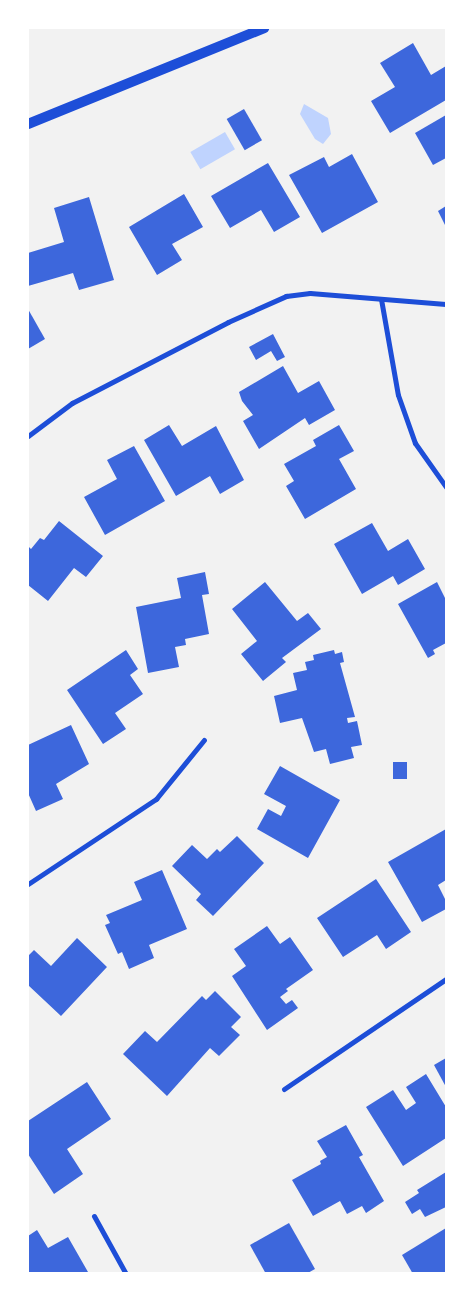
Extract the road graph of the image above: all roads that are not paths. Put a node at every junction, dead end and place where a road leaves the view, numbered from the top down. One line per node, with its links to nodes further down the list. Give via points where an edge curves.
1 (264, 28): 2 (main road)
2 (28, 124)
3 (381, 299): 4 (street); 5 (street, via 310,293 267,302 72,404); 6 (street, via 398,395 415,443)
4 (446, 304)
5 (28, 436)
6 (446, 487)
7 (204, 740): 8 (street, via 156,799)
8 (28, 884)
9 (446, 979): 10 (street)
10 (284, 1089)
11 (94, 1216): 12 (street)
12 (126, 1274)

